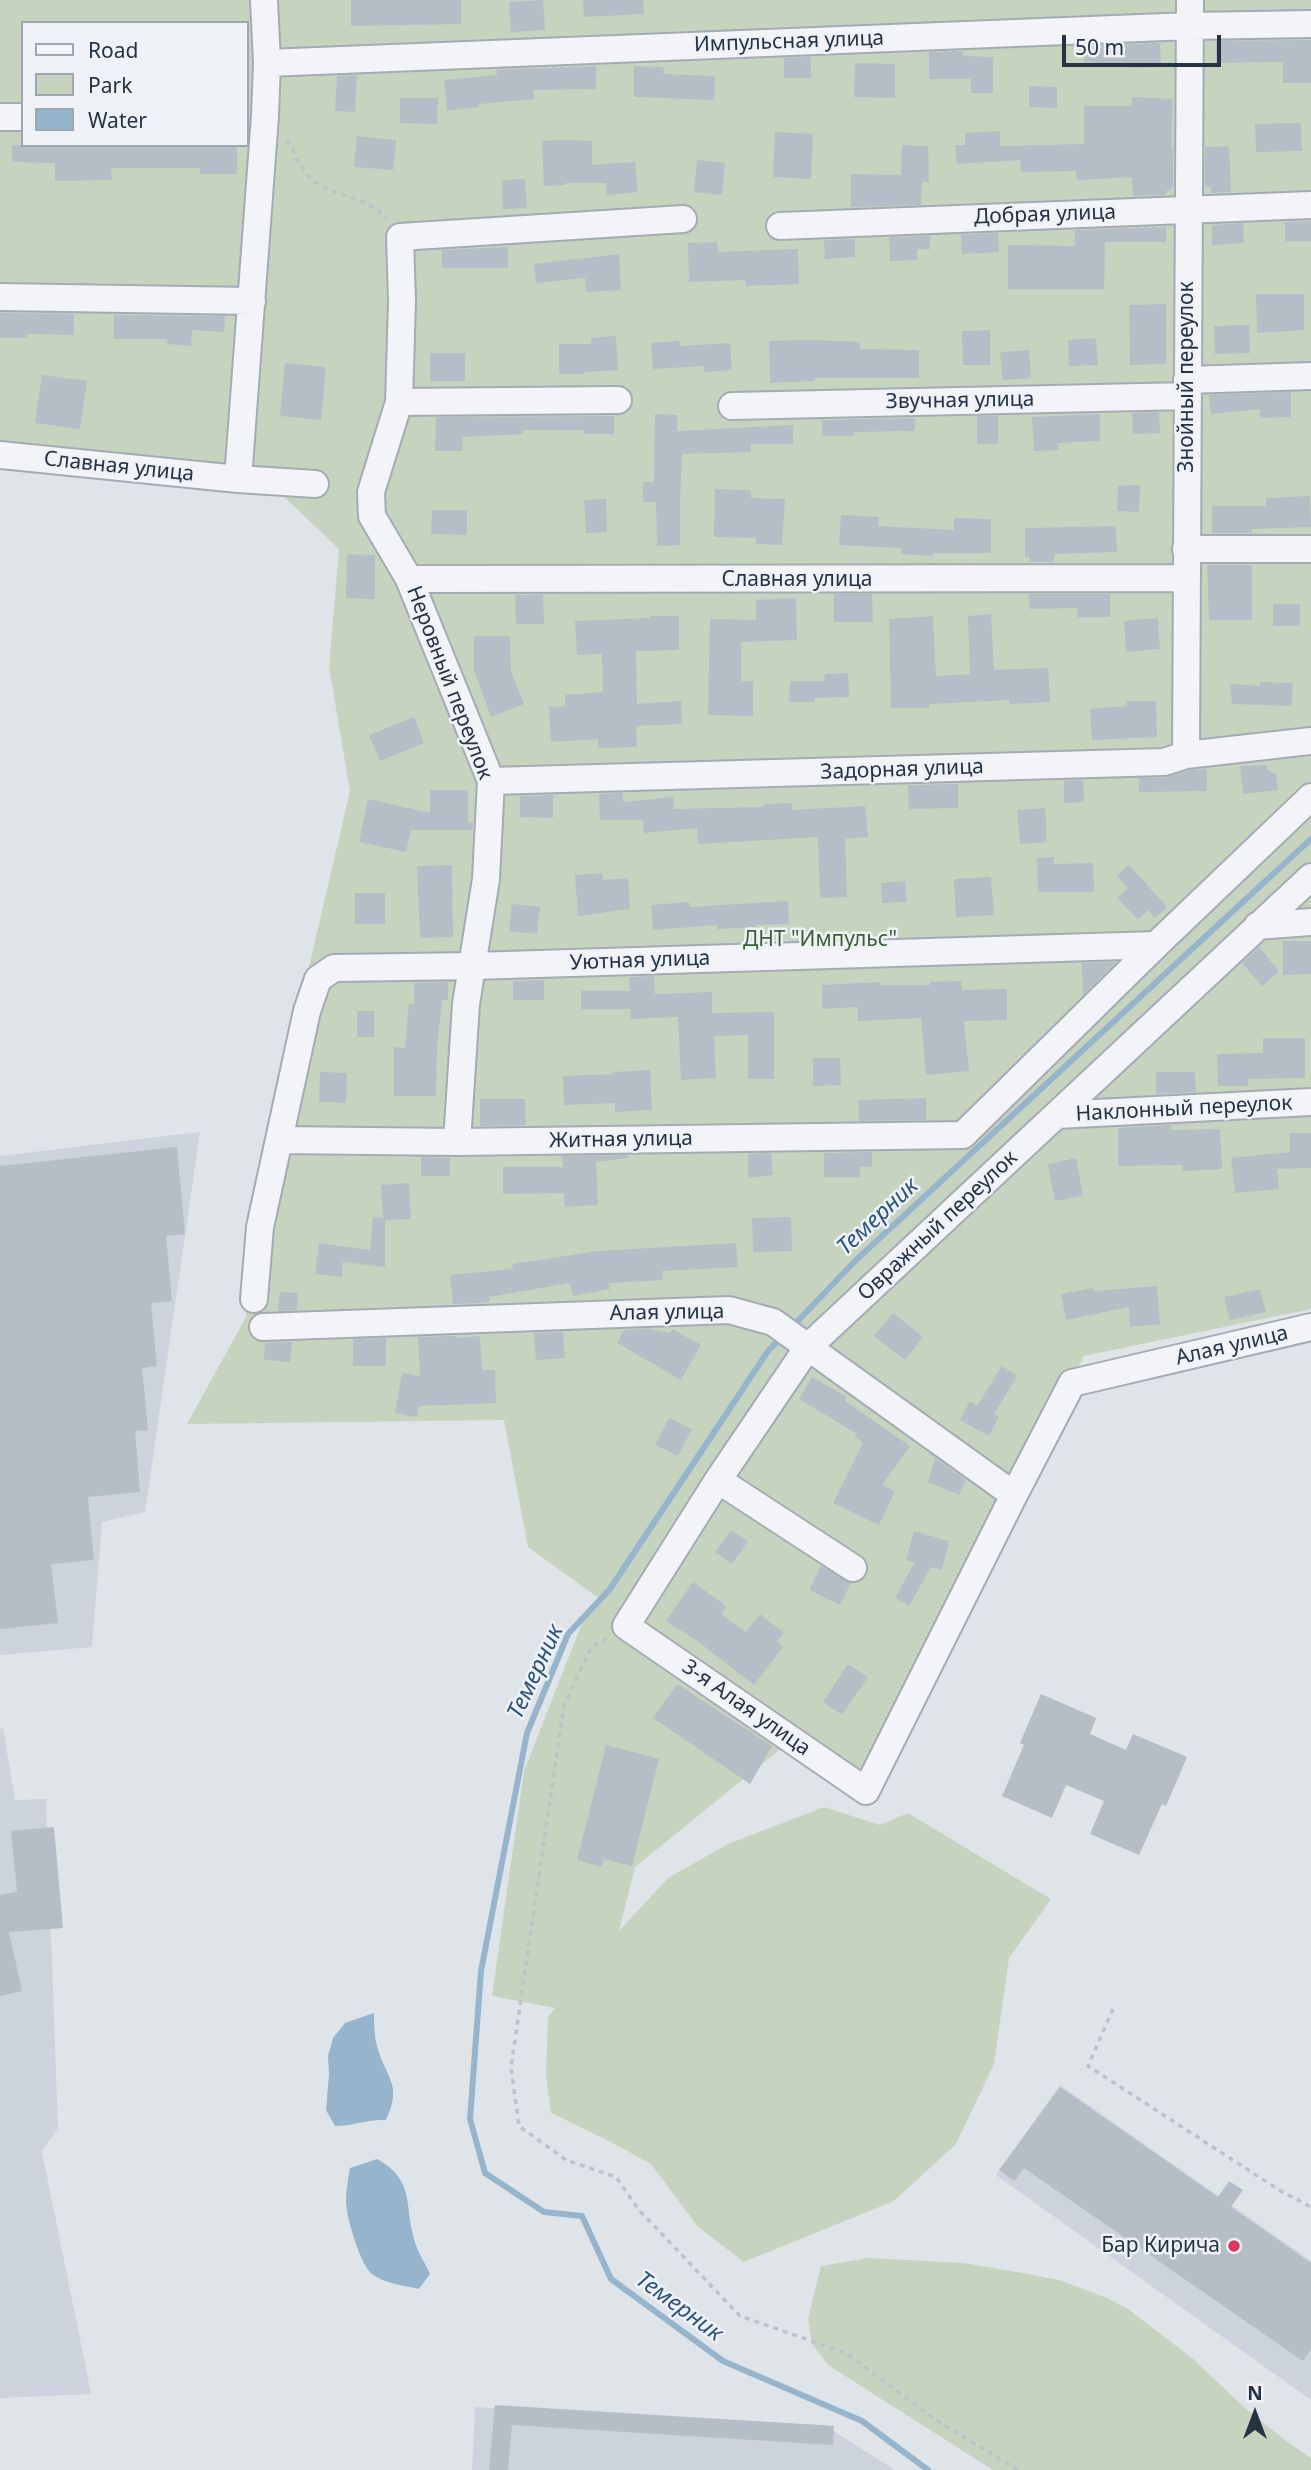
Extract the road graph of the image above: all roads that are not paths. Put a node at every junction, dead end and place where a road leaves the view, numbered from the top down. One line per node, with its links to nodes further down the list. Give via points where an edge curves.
1 (264, 0): 4 (street)
2 (1190, 13): 3 (street, Импульсная улица); 4 (street, Импульсная улица); 9 (street, Знойный переулок)
3 (1311, 24)
4 (267, 64): 7 (street)
5 (0, 117): 6 (street)
6 (21, 117)
7 (259, 121): 13 (street)
8 (1311, 205): 9 (street, Добрая улица)
9 (1189, 209): 11 (street, Добрая улица); 15 (street, Знойный переулок)
10 (683, 219): 17 (street, Неровный переулок, via 400,237)
11 (780, 226)
12 (0, 297): 13 (street)
13 (252, 301): 20 (street)
14 (1311, 376): 15 (street, Звучная улица)
15 (1187, 388): 18 (street, Звучная улица); 22 (street, Знойный переулок)
16 (618, 400): 17 (street)
17 (399, 402): 25 (street, Неровный переулок, via 371,492 372,516)
18 (732, 407)
19 (0, 455): 20 (street, Славная улица)
20 (238, 479): 21 (street, Славная улица)
21 (316, 484)
22 (1186, 549): 23 (street); 24 (street, Знойный переулок)
23 (1311, 549)
24 (1186, 578): 25 (street, Славная улица); 27 (street, Знойный переулок)
25 (409, 579): 28 (street, Неровный переулок)
26 (1311, 741): 27 (street, Задорная улица)
27 (1186, 755): 28 (street, Задорная улица, via 1164,762)
28 (491, 781): 34 (street, Неровный переулок, via 486,879)
29 (1311, 797): 33 (street)
30 (1311, 877): 32 (street, Овражный переулок)
31 (1311, 922): 32 (street)
32 (1257, 926): 36 (street, Овражный переулок)
33 (1156, 945): 34 (street, Уютная улица); 38 (street, Житная улица, via 963,1135)
34 (473, 966): 37 (street, Уютная улица, via 334,968 318,979); 38 (street, Неровный переулок, via 466,1004)
35 (1311, 1102): 36 (street, Наклонный переулок)
36 (1056, 1115): 42 (street, Овражный переулок)
37 (279, 1140): 38 (street, Житная улица); 39 (street, via 260,1227)
38 (457, 1142)
39 (254, 1299)
40 (263, 1327): 42 (street, Алая улица, via 729,1310 773,1322)
41 (1311, 1327): 44 (street, Алая улица, via 1072,1383)
42 (808, 1347): 43 (street, Овражный переулок); 44 (street, Алая улица)
43 (718, 1480): 45 (street); 46 (street, Овражный переулок)
44 (1014, 1495): 47 (street, Алая улица)
45 (853, 1568)
46 (626, 1626): 47 (street, 3-я Алая улица)
47 (866, 1791)

